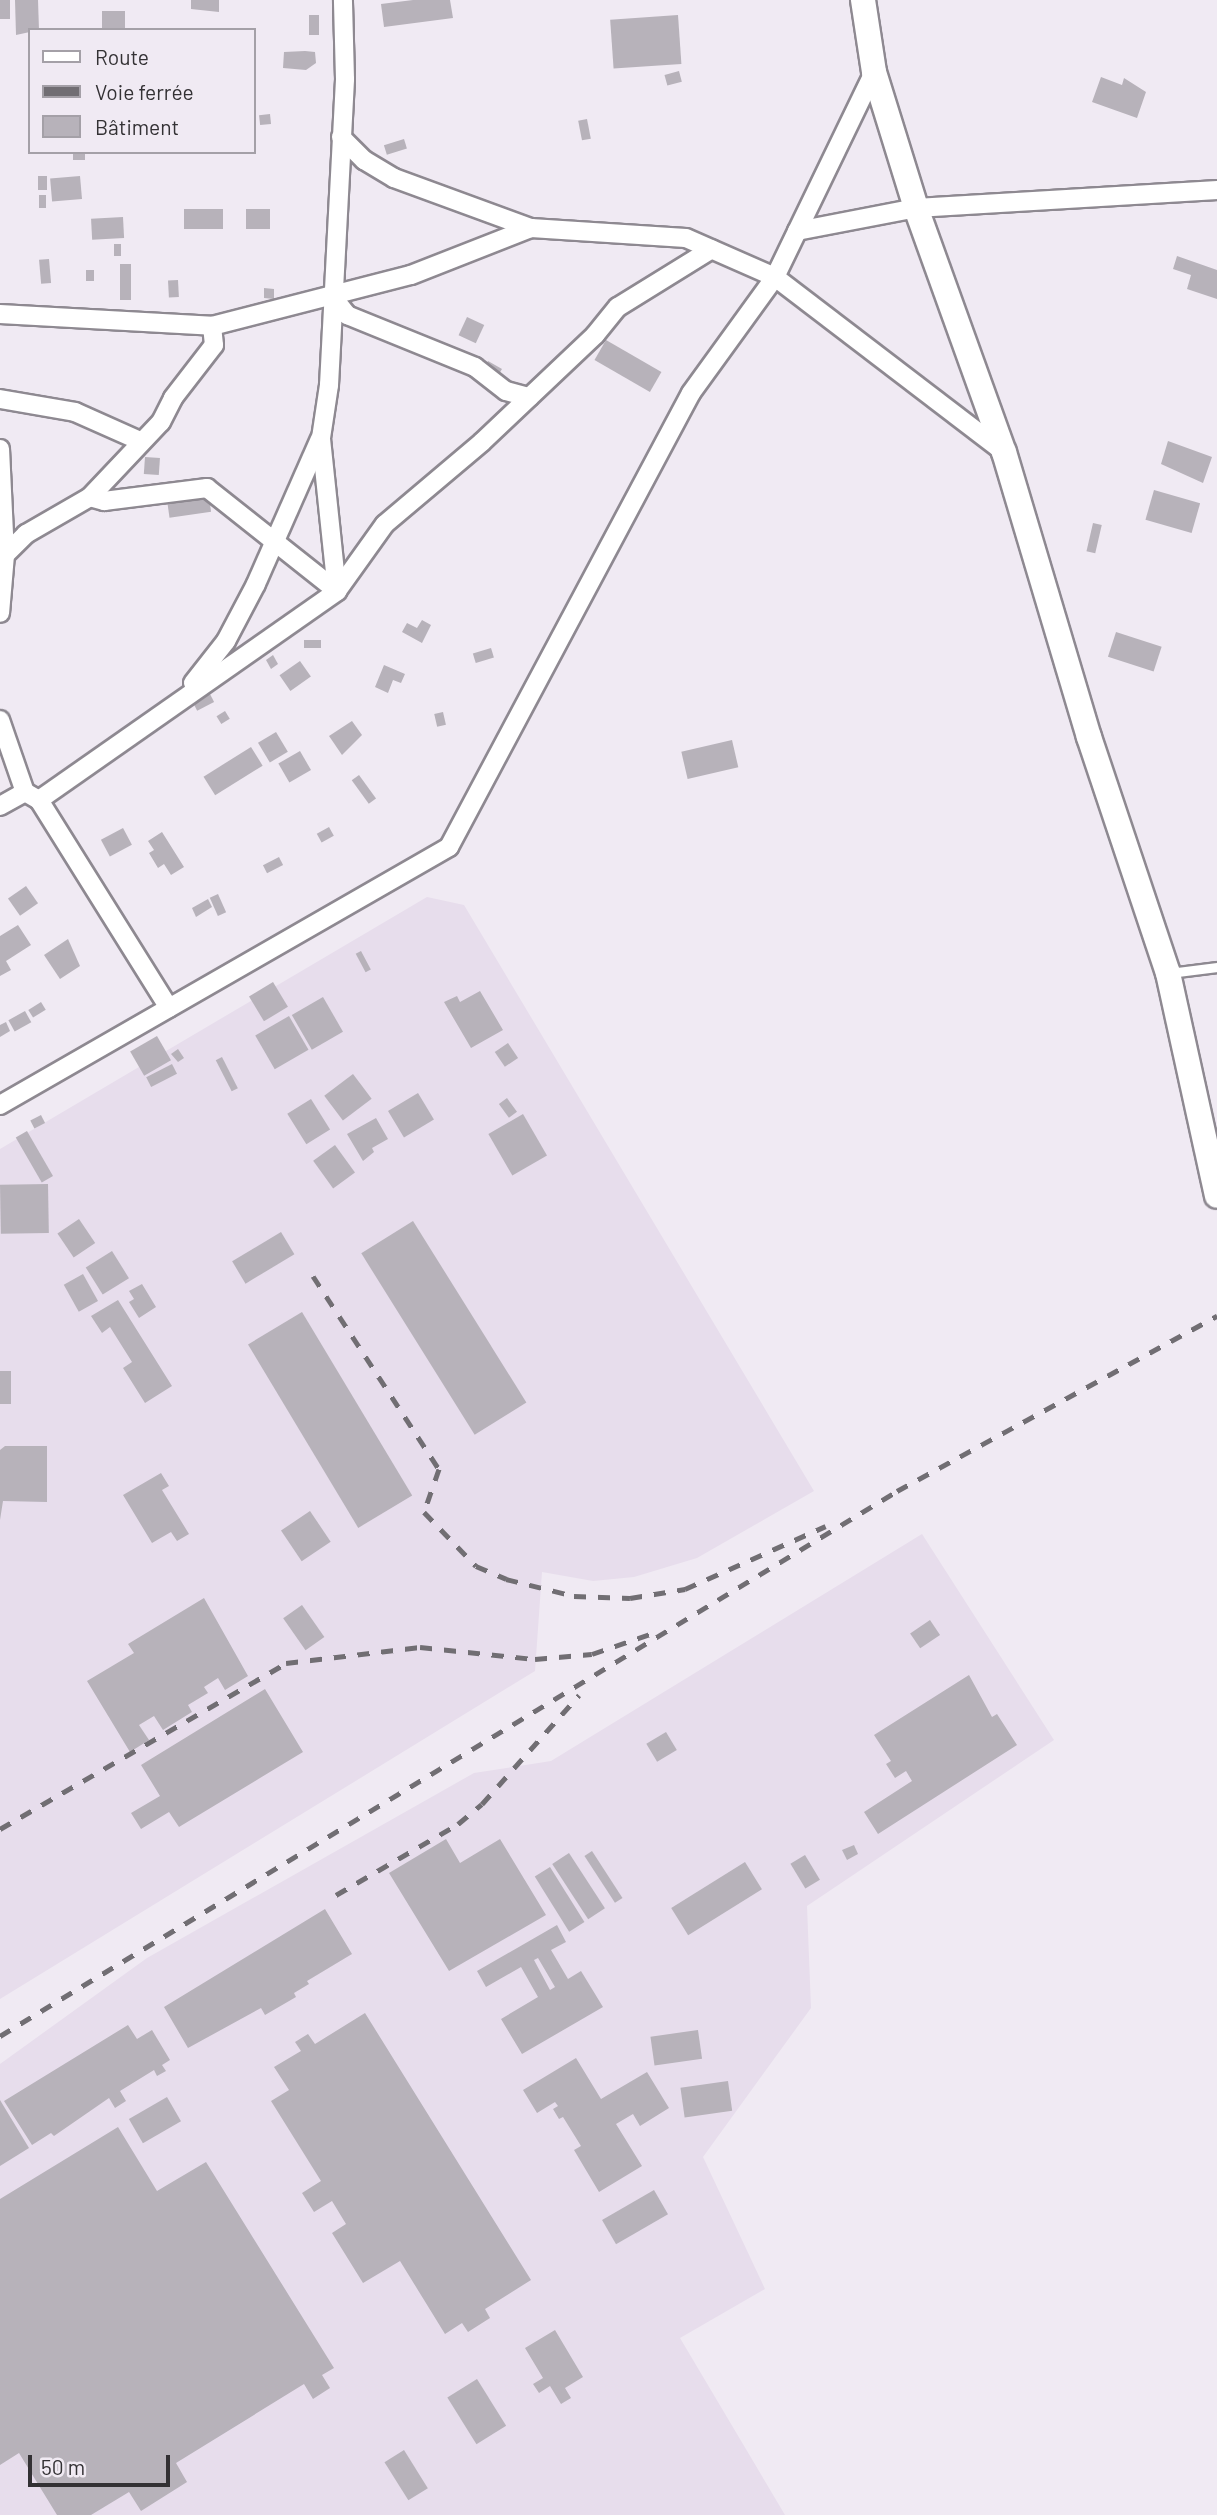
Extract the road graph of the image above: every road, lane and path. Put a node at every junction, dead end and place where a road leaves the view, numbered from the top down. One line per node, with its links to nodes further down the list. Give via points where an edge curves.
1 (343, 0): 4 (street)
2 (863, 0): 3 (street)
3 (874, 72): 6 (street); 8 (street)
4 (341, 137): 7 (street, via 363,160 394,178); 11 (street)
5 (1217, 190): 6 (street)
6 (916, 208): 8 (street); 19 (street)
7 (531, 228): 9 (street, via 686,238); 11 (street, via 411,275)
8 (797, 231): 10 (street)
9 (712, 250): 10 (street); 14 (street, via 618,307)
10 (775, 277): 19 (street); 31 (street, via 691,393 449,847)
11 (331, 295): 13 (street); 14 (street, via 347,315 475,367 506,391); 16 (street, via 329,385)
12 (0, 314): 13 (street)
13 (212, 326): 17 (street, via 214,345 173,398 161,422)
14 (529, 397): 23 (street, via 385,524)
15 (0, 399): 17 (street, via 75,412)
16 (321, 438): 21 (street); 23 (street)
17 (140, 441): 20 (street)
18 (0, 449): 22 (street)
19 (1004, 452): 30 (street, via 1089,737)
20 (90, 497): 21 (street, via 104,500 207,488); 22 (street, via 26,534)
21 (274, 546): 23 (street); 25 (street, via 226,641 208,667)
22 (5, 555): 24 (street)
23 (337, 591): 25 (street)
24 (0, 613)
25 (155, 719): 27 (street)
26 (0, 720): 27 (street)
27 (32, 796): 28 (street); 31 (street)
28 (0, 806)
29 (1217, 967): 30 (lane)
30 (1168, 973): 33 (street)
31 (169, 1008): 32 (street)
32 (0, 1105)
33 (1217, 1196)

